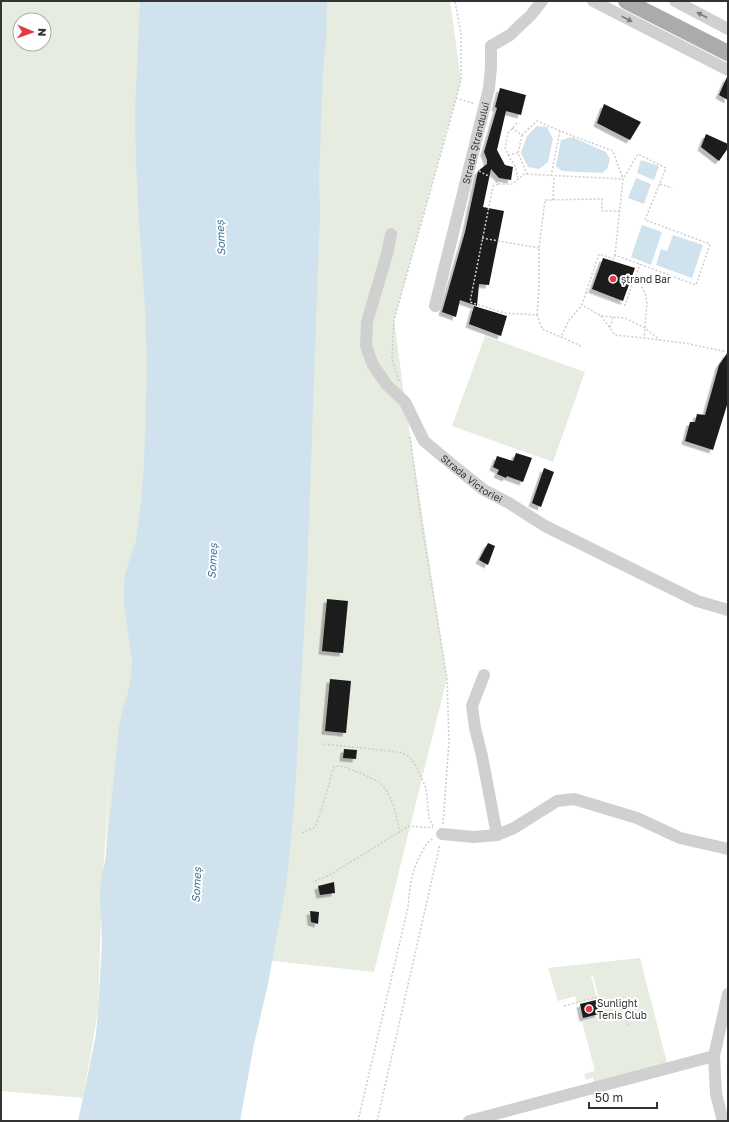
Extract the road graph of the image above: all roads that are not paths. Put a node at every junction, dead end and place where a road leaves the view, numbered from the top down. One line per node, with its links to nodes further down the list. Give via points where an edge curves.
1 (542, 1): 11 (street, Strada Ștrandului, via 510,35 491,46 490,81 485,106)
2 (593, 1): 9 (street, one-way to 9)
3 (650, 1): 7 (main road)
4 (675, 1): 6 (street, one-way to 4)
5 (627, 2): 8 (main road)
6 (728, 29)
7 (728, 42)
8 (728, 53)
9 (728, 70)
10 (391, 234): 12 (street, Strada Victoriei, via 367,322 366,346 373,365 405,402 424,441 484,490 545,526 697,601)
11 (435, 306)
12 (728, 610)
13 (484, 675): 15 (street, via 472,706)
14 (438, 831): 15 (street, via 474,837)
15 (497, 835): 16 (street, via 514,828 557,801 574,799 636,818 680,838)
16 (728, 849)
17 (728, 994): 18 (street)
18 (714, 1056): 19 (street); 20 (street, via 716,1094)
19 (469, 1121)
20 (723, 1121)

